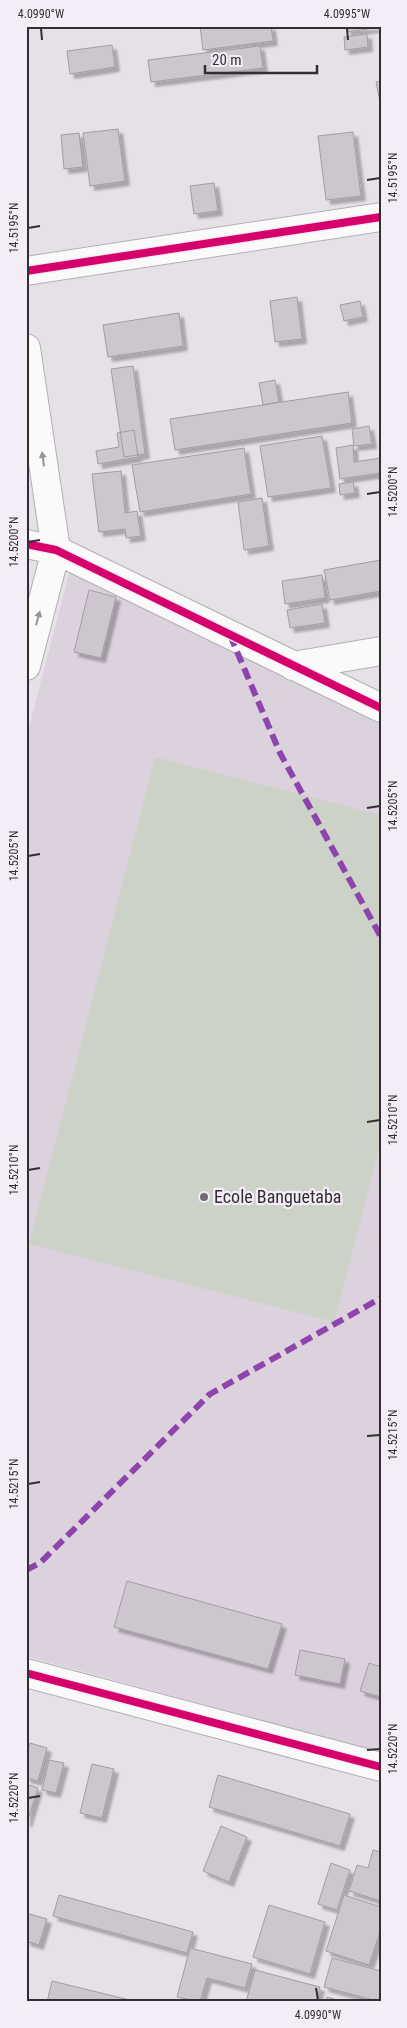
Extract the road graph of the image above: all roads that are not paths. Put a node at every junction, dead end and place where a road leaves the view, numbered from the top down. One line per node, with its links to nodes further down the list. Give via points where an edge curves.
1 (381, 217): 2 (street)
2 (26, 271)
3 (26, 348): 5 (street, one-way to 3)
4 (26, 544): 5 (street)
5 (56, 550): 7 (street, one-way to 5); 8 (street)
6 (381, 651): 8 (street)
7 (26, 666)
8 (293, 666): 9 (street)
9 (381, 708)
10 (26, 1673): 11 (street)
11 (381, 1767)

